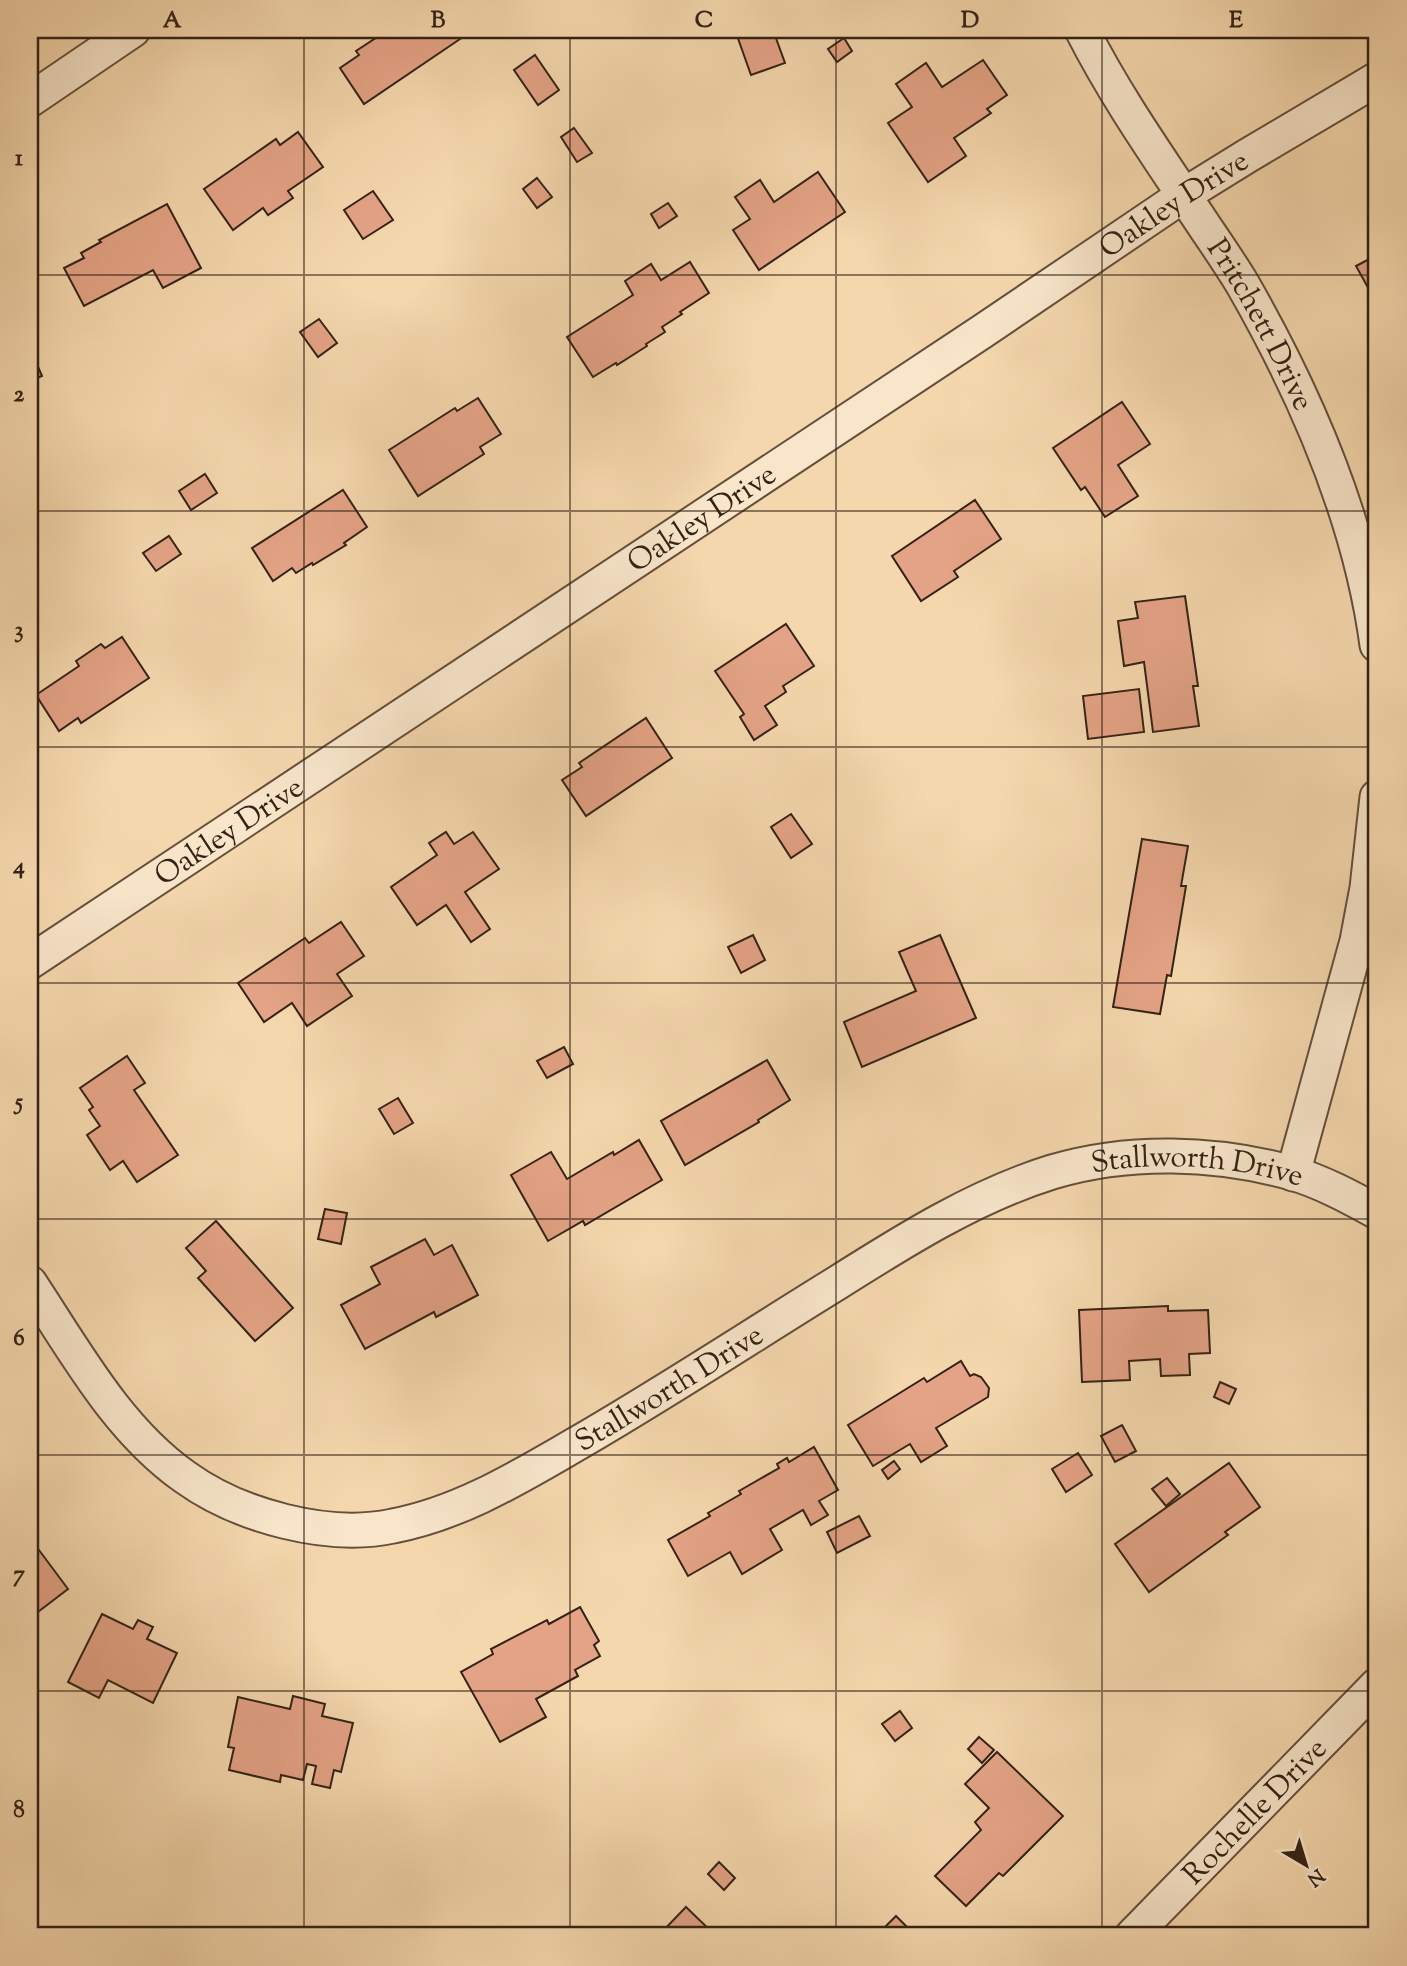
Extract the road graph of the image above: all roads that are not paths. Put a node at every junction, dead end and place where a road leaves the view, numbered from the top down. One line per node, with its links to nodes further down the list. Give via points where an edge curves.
1 (133, 30): 4 (street)
2 (1082, 30): 5 (street, Pritchett Drive)
3 (1377, 79): 5 (street, Oakley Drive)
4 (30, 100)
5 (1184, 195): 6 (street, Pritchett Drive, via 1242,284 1326,456 1361,558); 8 (street, Oakley Drive)
6 (1377, 645)
7 (1377, 797): 9 (street, via 1357,942)
8 (30, 962)
9 (1293, 1174): 10 (street, Stallworth Drive); 11 (street, Stallworth Drive, via 1220,1159 1154,1157 1088,1164 1019,1184 914,1235 612,1424 515,1479 444,1512 358,1530 271,1517 187,1479 120,1415)
10 (1377, 1212)
11 (30, 1283)
12 (1377, 1685): 13 (street, Rochelle Drive)
13 (1132, 1936)

